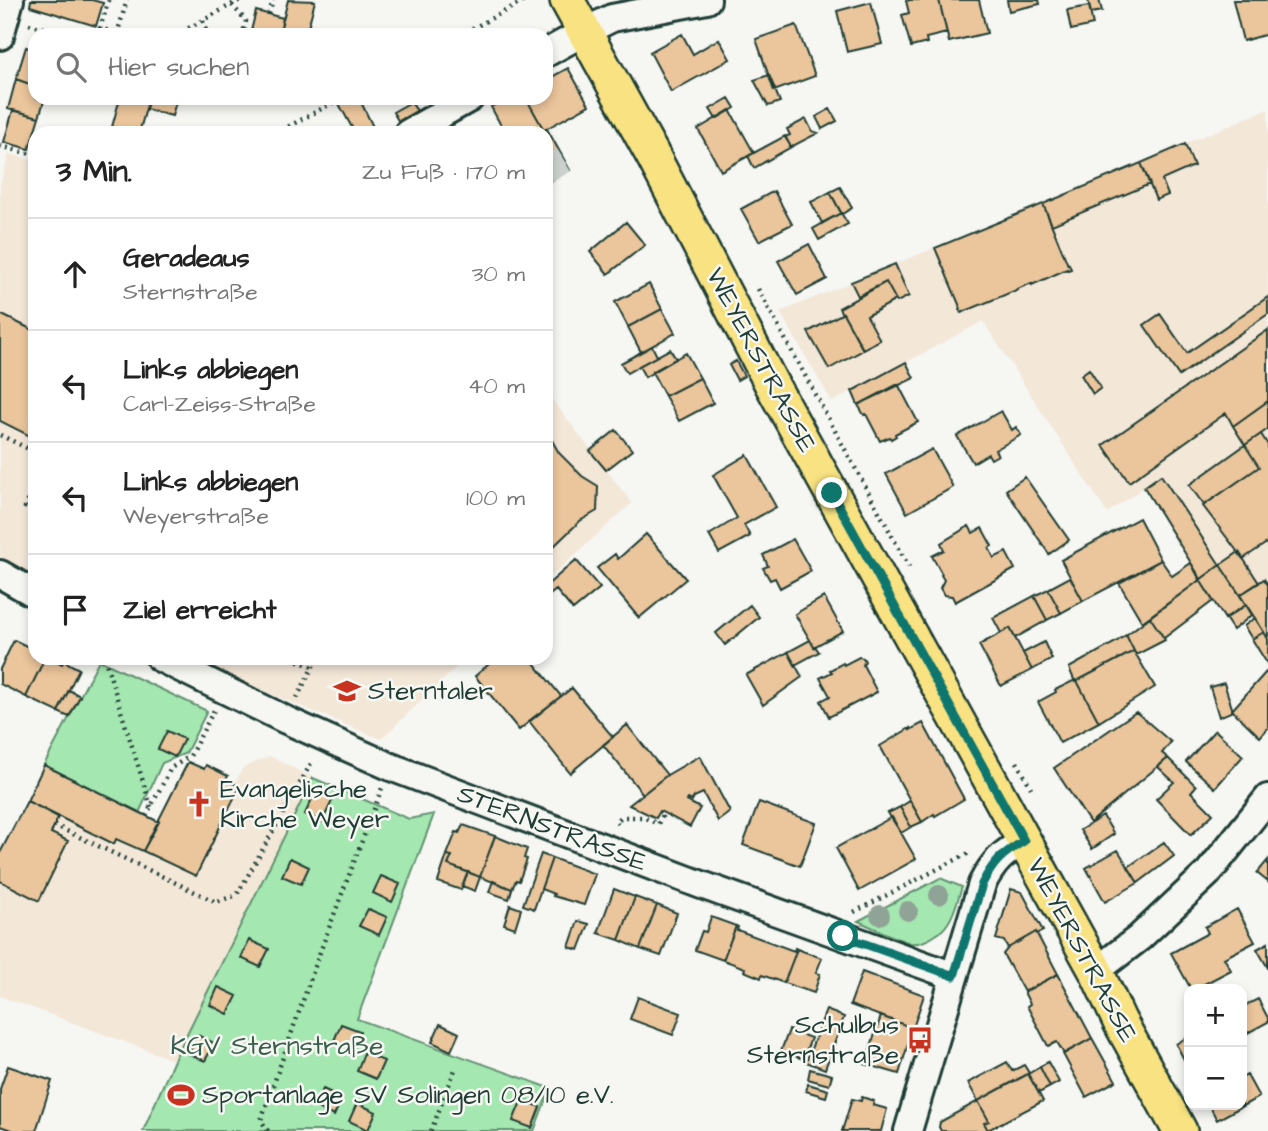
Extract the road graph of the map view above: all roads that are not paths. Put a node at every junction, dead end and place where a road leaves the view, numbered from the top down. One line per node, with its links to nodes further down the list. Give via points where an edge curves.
1 (567, 0): 3 (main road, WEYERSTRASSE)
2 (708, 0): 3 (street, via 612,18)
3 (584, 32): 4 (street); 11 (main road, WEYERSTRASSE, via 772,385)
4 (553, 49)
5 (458, 105): 6 (street)
6 (420, 126)
7 (0, 574): 8 (street)
8 (28, 590)
9 (174, 665): 13 (street, STERNSTRASSE, via 391,767)
10 (1268, 798): 12 (street, via 1208,873)
11 (1024, 841): 12 (main road, WEYERSTRASSE); 13 (street, via 988,871)
12 (1097, 971): 15 (main road, WEYERSTRASSE)
13 (954, 976): 14 (street)
14 (908, 1131)
15 (1180, 1131)

